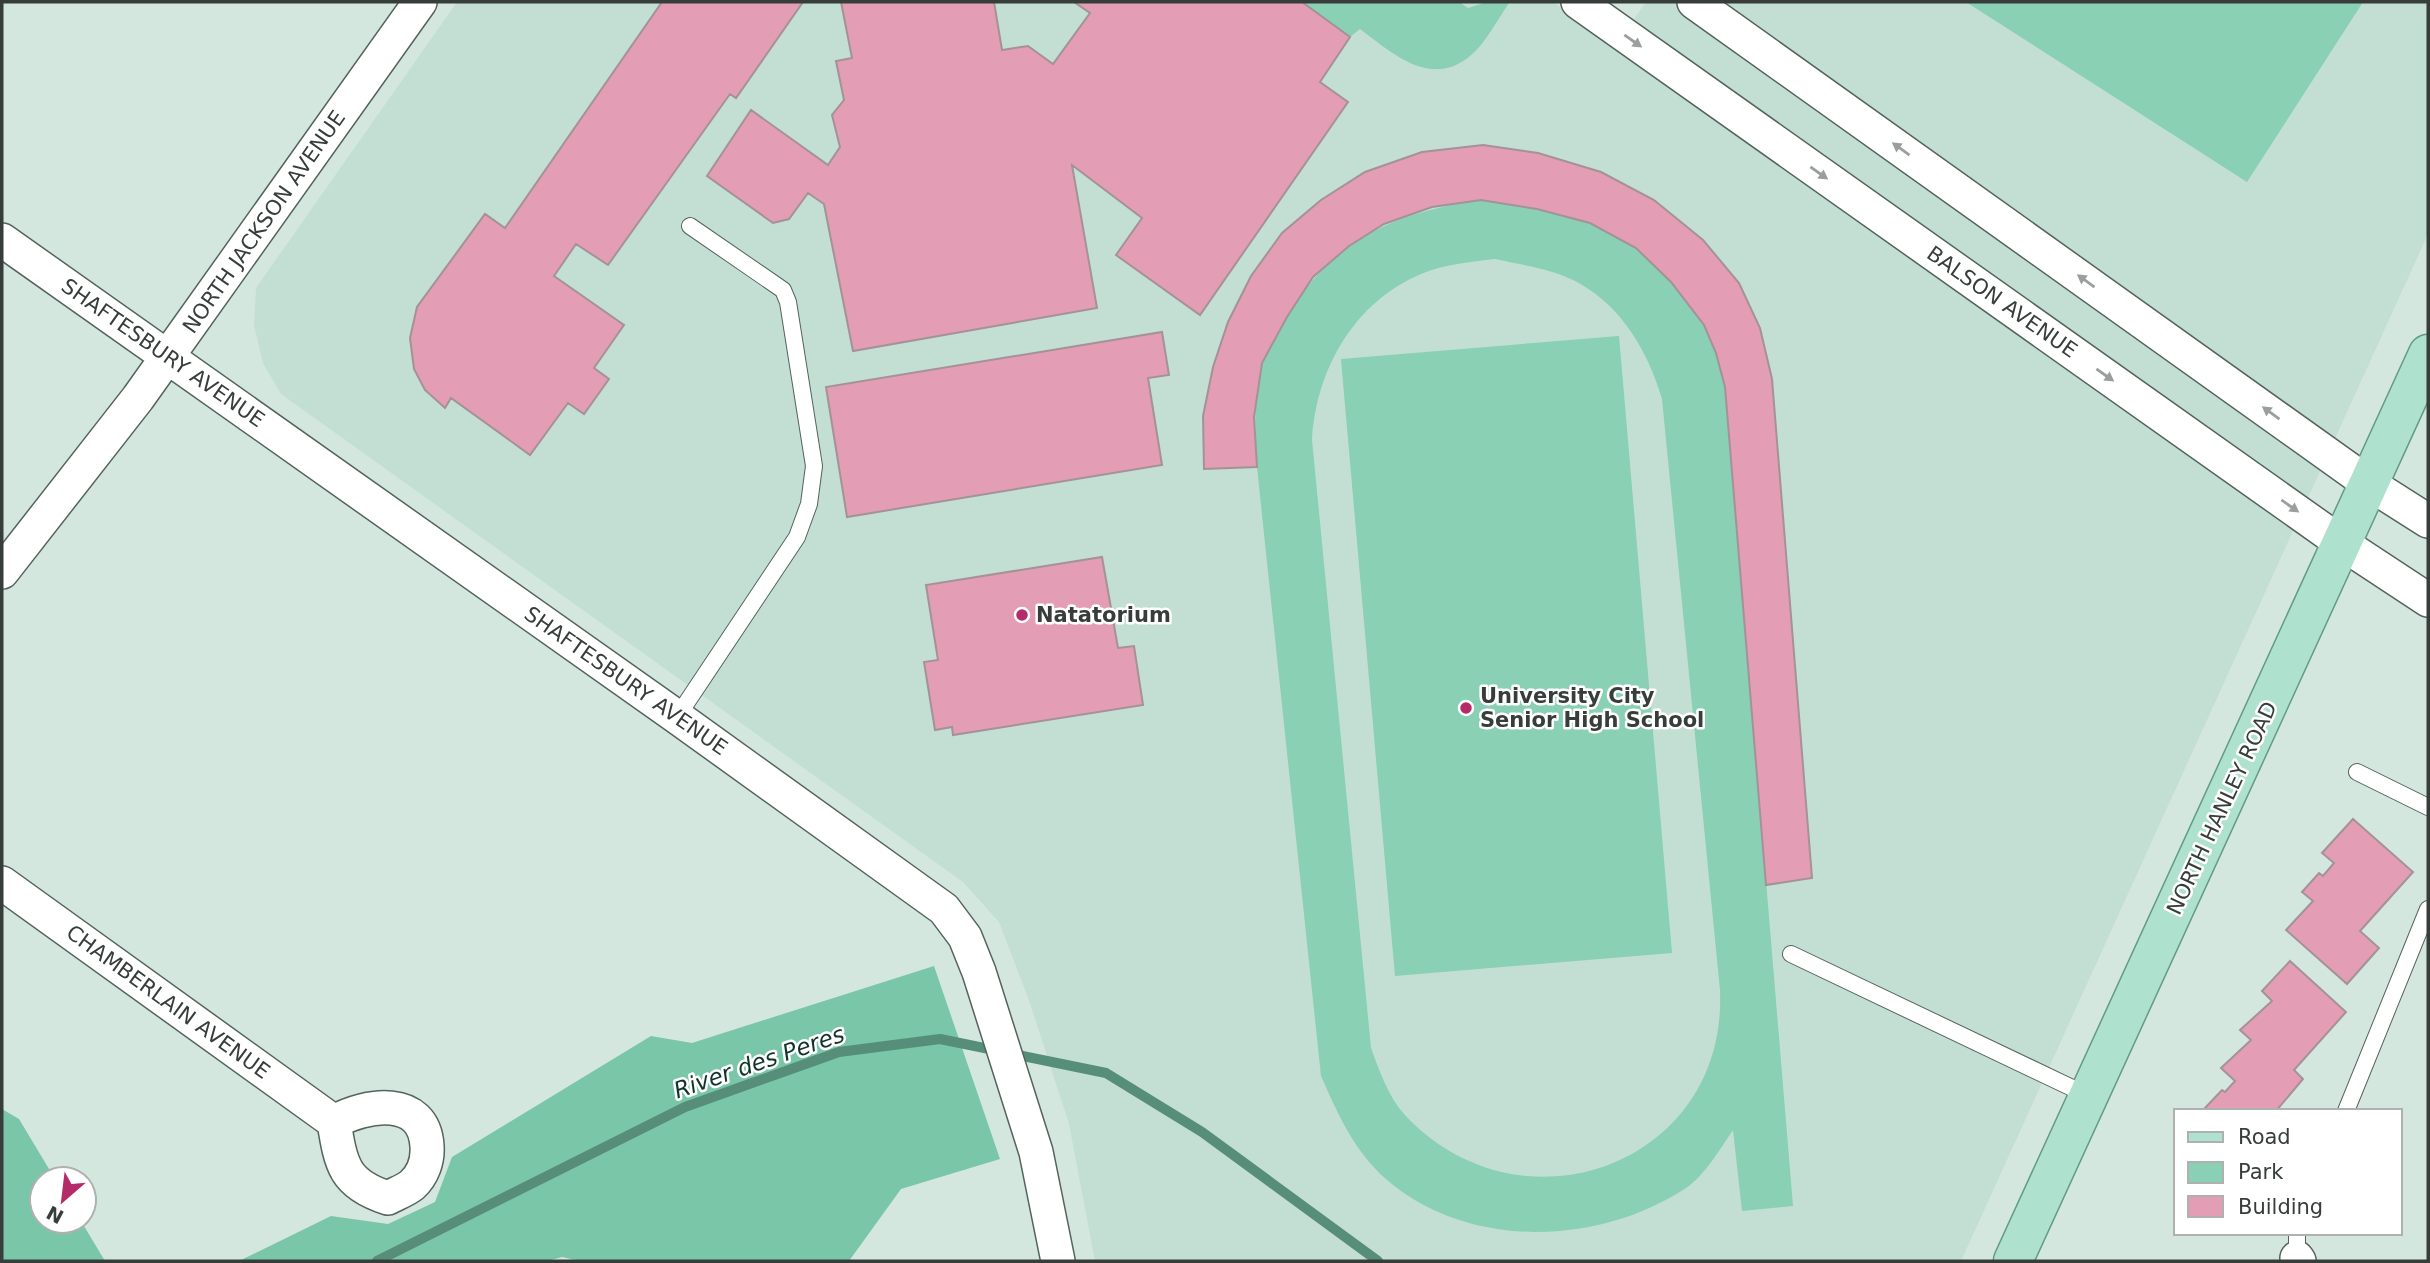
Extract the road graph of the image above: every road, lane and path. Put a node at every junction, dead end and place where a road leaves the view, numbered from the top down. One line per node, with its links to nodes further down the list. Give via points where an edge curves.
1 (420, 2): 7 (street, NORTH JACKSON AVENUE)
2 (1577, 2): 10 (street, BALSON AVENUE, one-way to 10)
3 (1694, 2): 8 (street, one-way to 3)
4 (690, 226): 13 (lane, via 783,290 814,466 809,503 797,537)
5 (2, 240): 7 (street, SHAFTESBURY AVENUE)
6 (2428, 354): 8 (main road, NORTH HANLEY ROAD)
7 (168, 356): 11 (street, NORTH JACKSON AVENUE); 13 (street, SHAFTESBURY AVENUE)
8 (2368, 483): 9 (street); 10 (main road, NORTH HANLEY ROAD)
9 (2428, 521)
10 (2343, 544): 12 (street, BALSON AVENUE); 19 (main road, NORTH HANLEY ROAD)
11 (2, 572)
12 (2428, 600)
13 (677, 717): 22 (street, SHAFTESBURY AVENUE, via 944,909 965,937 1035,1152)
14 (2357, 772): 15 (lane)
15 (2428, 807)
16 (2, 883): 21 (street, CHAMBERLAIN AVENUE)
17 (2428, 909): 20 (lane)
18 (1791, 954): 19 (lane)
19 (2089, 1096): 23 (main road, NORTH HANLEY ROAD)
20 (2347, 1109)
21 (334, 1122)
22 (1058, 1261)
23 (2013, 1261)

